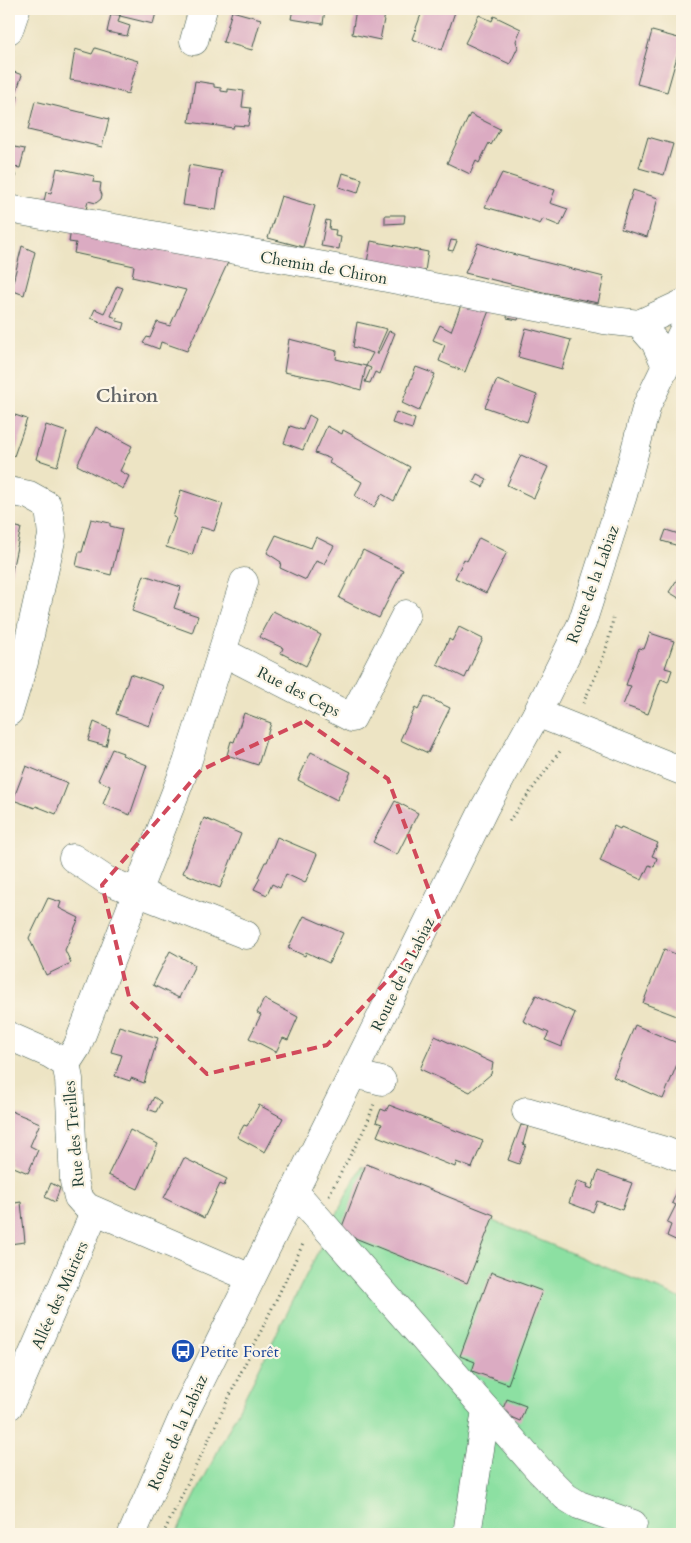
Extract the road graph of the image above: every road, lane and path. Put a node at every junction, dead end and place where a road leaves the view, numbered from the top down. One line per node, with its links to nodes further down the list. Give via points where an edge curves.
1 (16, 9): 3 (street)
2 (203, 9): 4 (street)
3 (9, 30)
4 (194, 41)
5 (9, 209): 7 (street, Chemin de Chiron)
6 (682, 304): 7 (street)
7 (639, 324): 9 (street)
8 (682, 333): 9 (street, Route de la Labiaz)
9 (674, 371): 15 (street, Route de la Labiaz, via 647,405 624,494 582,622)
10 (9, 490): 14 (street, via 29,495 47,505 52,536 24,662)
11 (244, 582): 13 (street)
12 (406, 614): 13 (street, Rue des Ceps, via 352,718)
13 (223, 652): 18 (street, via 187,763)
14 (9, 712)
15 (537, 713): 16 (street); 22 (street, Route de la Labiaz, via 485,807)
16 (682, 771)
17 (73, 858): 18 (street, via 106,880)
18 (138, 892): 19 (street); 21 (street, via 77,1047)
19 (246, 935)
20 (9, 1036): 21 (street, Rue des Treilles)
21 (66, 1064): 27 (street, Rue des Treilles, via 74,1181 78,1197)
22 (353, 1074): 23 (street); 26 (street, Route de la Labiaz)
23 (382, 1081)
24 (526, 1111): 25 (street)
25 (682, 1158)
26 (294, 1191): 28 (street, Route de la Labiaz); 30 (street)
27 (95, 1211): 28 (street, Rue des Treilles); 29 (street, Allée des Mûriers)
28 (251, 1278): 32 (street, Route de la Labiaz, via 184,1412)
29 (9, 1406)
30 (486, 1410): 31 (street, via 566,1497 578,1505); 33 (street)
31 (633, 1524)
32 (132, 1534)
33 (467, 1534)

